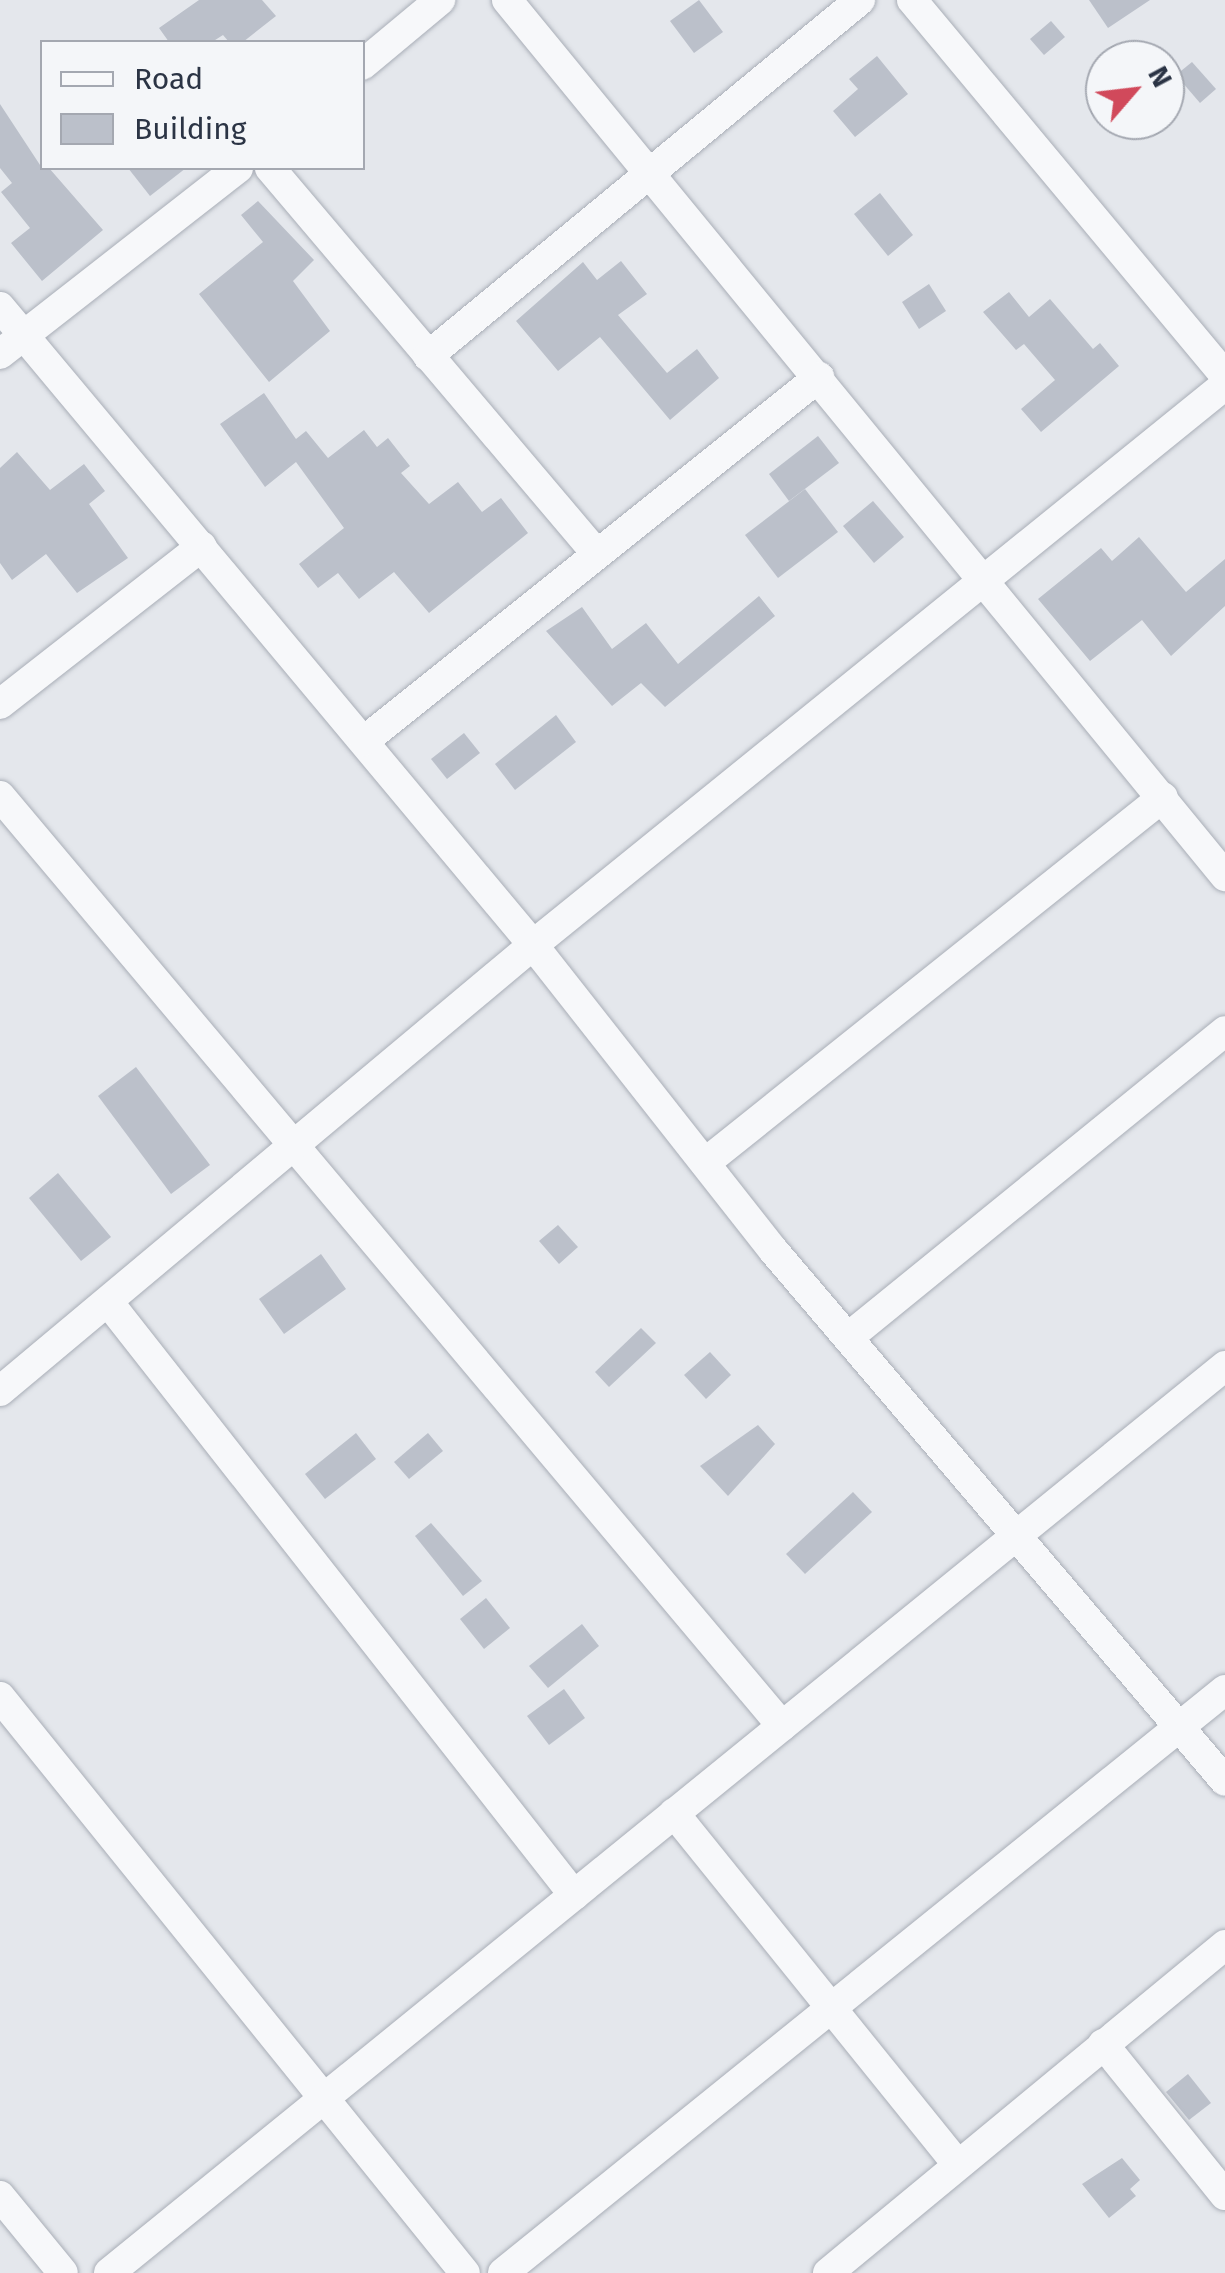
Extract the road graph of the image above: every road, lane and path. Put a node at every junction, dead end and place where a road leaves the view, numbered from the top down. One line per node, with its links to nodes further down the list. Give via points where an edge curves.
1 (440, 0): 5 (street)
2 (507, 0): 8 (street)
3 (860, 0): 8 (street)
4 (912, 0): 12 (street)
5 (365, 62)
6 (235, 170): 10 (street)
7 (272, 170): 11 (street)
8 (654, 172): 11 (street); 13 (street)
9 (0, 307): 10 (street)
10 (11, 344): 15 (street)
11 (428, 356): 16 (street)
12 (1225, 376)
13 (820, 377): 16 (street); 17 (street)
14 (1225, 385): 17 (street)
15 (202, 546): 18 (street); 19 (street)
16 (596, 554): 19 (street)
17 (984, 581): 21 (street); 23 (street)
18 (0, 704)
19 (364, 741): 23 (street)
20 (0, 796): 25 (street)
21 (1162, 797): 22 (street); 26 (street)
22 (1225, 876)
23 (534, 945): 25 (street); 26 (street)
24 (1225, 1031): 28 (street)
25 (292, 1144): 27 (street); 34 (street)
26 (705, 1163): 28 (street)
27 (109, 1303): 30 (street); 38 (street)
28 (850, 1336): 31 (street)
29 (1225, 1366): 31 (street)
30 (0, 1391)
31 (1016, 1536): 34 (street); 35 (street)
32 (1225, 1690): 35 (street)
33 (0, 1697): 42 (street)
34 (782, 1726): 37 (street)
35 (1180, 1727): 36 (street); 40 (street)
36 (1225, 1781)
37 (674, 1813): 38 (street); 40 (street)
38 (574, 1895): 42 (street)
39 (1225, 1946): 41 (street)
40 (832, 2010): 43 (street); 49 (street)
41 (1103, 2044): 43 (street); 44 (street)
42 (324, 2098): 47 (street); 48 (street)
43 (956, 2162): 50 (street)
44 (1225, 2195)
45 (0, 2196): 46 (street)
46 (63, 2273)
47 (110, 2273)
48 (465, 2273)
49 (503, 2273)
50 (828, 2273)

